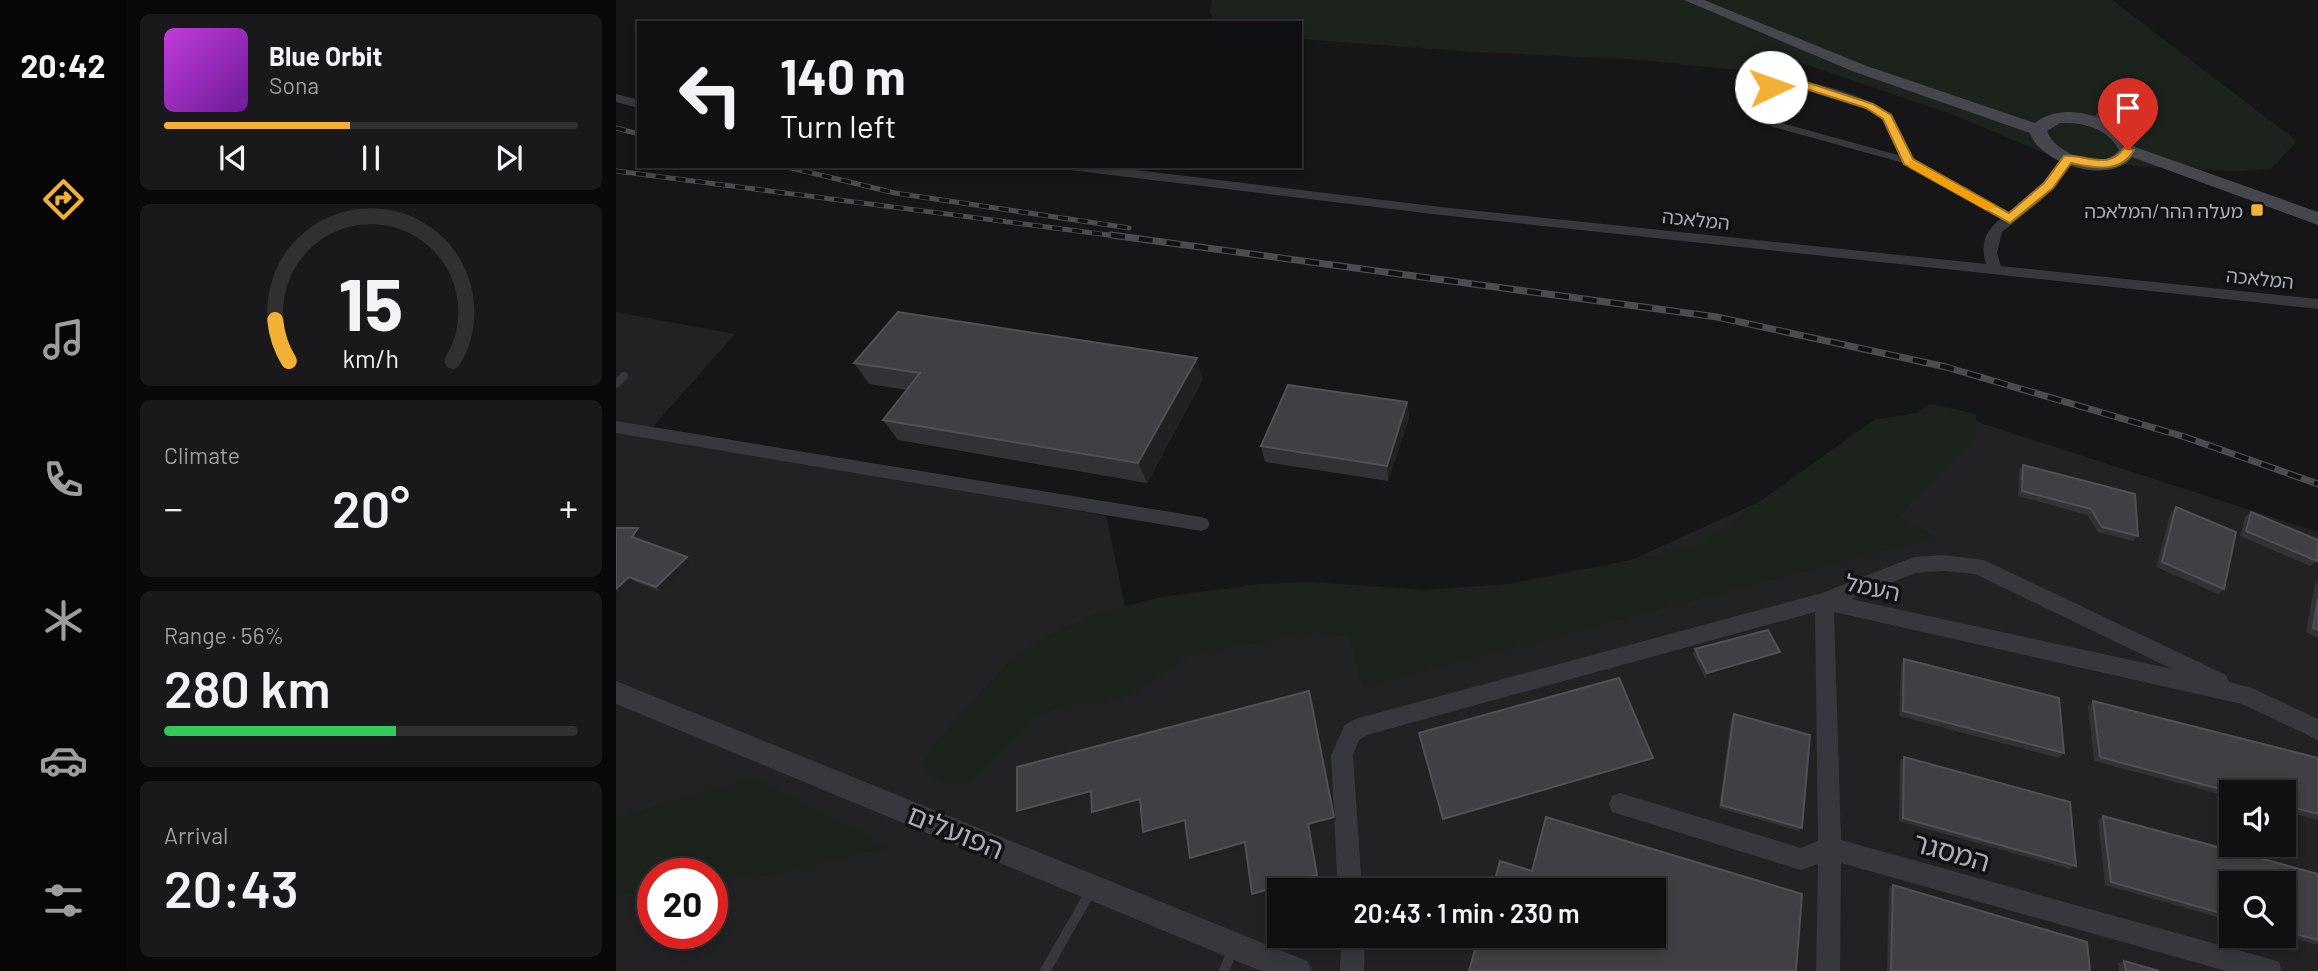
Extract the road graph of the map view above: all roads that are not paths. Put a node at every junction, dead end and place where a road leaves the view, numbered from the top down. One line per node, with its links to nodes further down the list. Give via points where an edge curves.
1 (1691, 0): 7 (main road, via 1847,64)
2 (1722, 0): 7 (main road)
3 (616, 98): 4 (street)
4 (637, 103)
5 (2111, 106): 6 (street)
6 (2095, 123): 7 (main road, via 2069,118); 8 (main road, via 2122,138)
7 (2042, 125): 9 (main road, via 2041,142)
8 (2123, 156): 9 (main road, via 2090,164); 13 (main road); 14 (main road)
9 (2068, 159): 12 (street, via 2048,185)
10 (1908, 161): 10 (lane, via 1774,124 1757,114 1756,101 1771,87 1787,83 1870,106 1887,117); 12 (lane)
11 (1086, 168): 15 (street, המלאכה, via 1441,211)
12 (2010, 219): 15 (street, via 1991,240)
13 (2318, 219)
14 (2318, 234)
15 (1994, 269): 16 (street, המלאכה)
16 (2318, 304)
17 (624, 376): 18 (lane)
18 (616, 384)
19 (616, 427): 20 (street)
20 (1200, 524)
21 (1824, 601): 23 (street, העמל); 23 (street, via 1914,565 1977,566); 26 (street); 27 (street, העמל, via 1376,721 1351,733 1342,755)
22 (616, 692): 28 (street, הפועלים)
23 (2245, 695): 24 (street, העמל)
24 (2318, 730)
25 (1620, 804): 26 (street, via 1801,859)
26 (1830, 848): 35 (street); 36 (street, המסגר)
27 (1349, 878)
28 (1093, 887): 29 (street, הפועלים); 31 (lane)
29 (1235, 945): 32 (lane); 33 (street, הפועלים)
30 (1353, 948): 34 (street)
31 (1045, 971)
32 (1224, 971)
33 (1297, 971)
34 (1352, 971)
35 (1828, 971)
36 (2270, 971)

